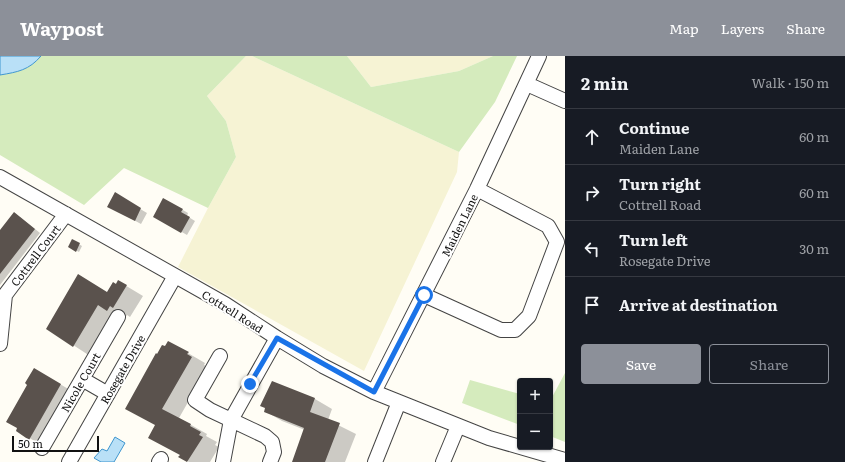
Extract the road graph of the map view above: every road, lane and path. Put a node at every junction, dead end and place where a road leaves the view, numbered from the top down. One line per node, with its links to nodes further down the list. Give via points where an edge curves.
1 (539, 56): 2 (street, Maiden Lane)
2 (527, 84): 3 (street); 5 (street, Maiden Lane)
3 (565, 100)
4 (0, 177): 6 (street, Cottrell Road)
5 (477, 189): 8 (street, Maiden Lane); 8 (street, via 548,226 557,242 529,316 515,330 501,330)
6 (66, 214): 7 (street, Cottrell Road); 11 (street, Cottrell Court, via 6,295)
7 (174, 276): 10 (street, Cottrell Road, via 225,304); 15 (street, Rosegate Drive)
8 (424, 295): 14 (street, Maiden Lane)
9 (118, 316): 13 (street, Nicole Court)
10 (277, 338): 14 (street, Cottrell Road); 17 (street)
11 (0, 344)
12 (220, 356): 17 (street, via 195,400)
13 (82, 379): 15 (street); 19 (street, Nicole Court)
14 (374, 392): 16 (street, Cottrell Road)
15 (108, 394): 21 (street, Rosegate Drive)
16 (399, 402): 18 (street, Cottrell Road); 24 (street)
17 (231, 420): 22 (street); 23 (street, via 272,442 274,452)
18 (458, 426): 20 (street, Cottrell Road); 25 (street)
19 (42, 448)
20 (565, 460)
21 (69, 462)
22 (223, 462)
23 (270, 462)
24 (375, 462)
25 (443, 462)

